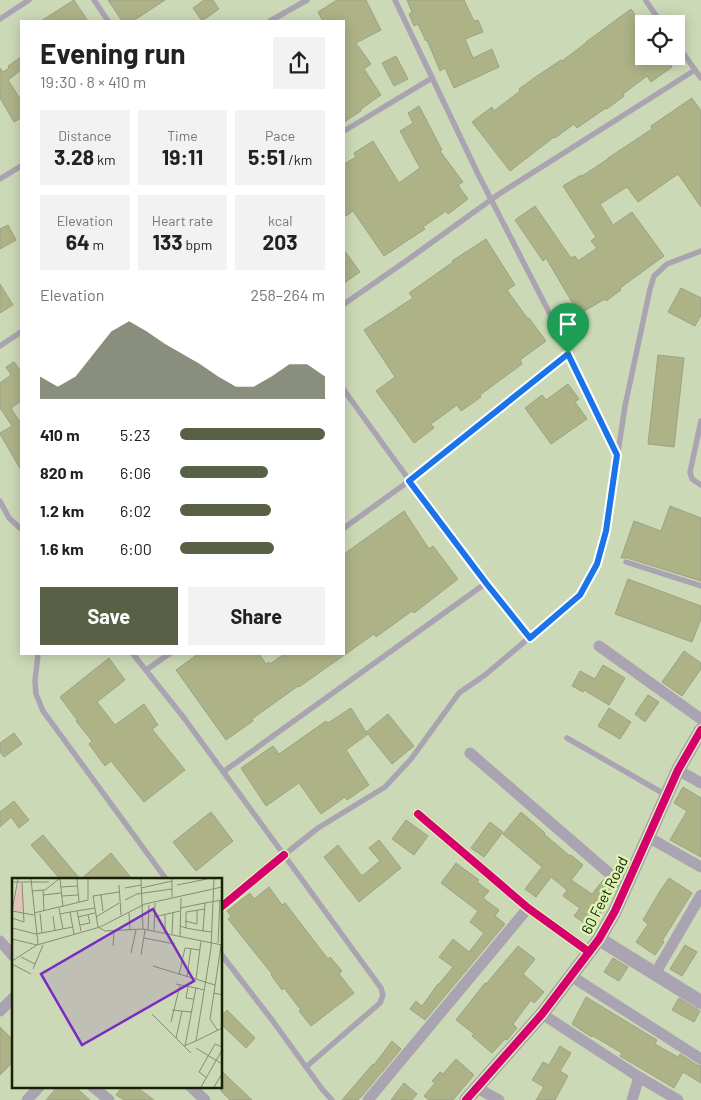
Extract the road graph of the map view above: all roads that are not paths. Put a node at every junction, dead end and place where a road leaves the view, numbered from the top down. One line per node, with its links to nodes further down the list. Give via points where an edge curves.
1 (29, 0): 7 (lane)
2 (94, 0): 8 (lane)
3 (307, 0): 9 (lane)
4 (395, 0): 12 (lane)
5 (646, 1): 6 (lane)
6 (656, 15)
7 (0, 19)
8 (107, 20)
9 (272, 20)
10 (685, 56): 11 (lane)
11 (696, 70): 13 (lane); 17 (lane)
12 (432, 78): 14 (lane); 17 (lane)
13 (701, 78)
14 (345, 130)
15 (20, 167): 16 (lane)
16 (0, 179)
17 (491, 200): 19 (lane); 22 (lane)
18 (701, 251): 25 (lane, via 667,264 654,276)
19 (345, 303)
20 (20, 333): 21 (lane)
21 (0, 346)
22 (568, 354): 25 (lane); 26 (lane)
23 (345, 391): 26 (lane)
24 (701, 421): 27 (lane, via 690,472 692,479)
25 (617, 455): 36 (lane, via 606,531 597,564 580,595)
26 (409, 481): 31 (lane); 34 (lane)
27 (701, 485)
28 (0, 501): 30 (lane)
29 (20, 519): 30 (lane)
30 (15, 523): 32 (lane)
31 (345, 527)
32 (20, 528)
33 (626, 562): 35 (lane)
34 (486, 583): 36 (lane); 47 (lane)
35 (701, 586)
36 (530, 638): 52 (lane, via 459,693 411,759 385,787 318,828)
37 (599, 646): 42 (street)
38 (38, 655): 54 (lane, via 36,694 43,711)
39 (134, 655): 41 (lane)
40 (168, 655): 41 (lane)
41 (146, 670): 47 (lane)
42 (701, 719)
43 (701, 730): 46 (street, 60 Feet Road)
44 (567, 738): 49 (lane)
45 (470, 753): 55 (street)
46 (678, 770): 48 (street); 49 (street, 60 Feet Road)
47 (223, 772): 52 (lane)
48 (701, 783)
49 (666, 795): 51 (street, 60 Feet Road)
50 (418, 814): 58 (street)
51 (648, 837): 53 (street); 55 (street, 60 Feet Road)
52 (284, 855): 57 (street); 71 (lane, via 383,995 380,1003)
53 (701, 867)
54 (165, 878)
55 (626, 887): 59 (street, 60 Feet Road)
56 (701, 895): 64 (street)
57 (222, 906)
58 (528, 908): 61 (street); 81 (street)
59 (598, 939): 61 (street, 60 Feet Road); 64 (street)
60 (0, 941): 62 (street)
61 (588, 952): 65 (street, 60 Feet Road)
62 (12, 955)
63 (222, 955): 71 (lane)
64 (655, 974): 67 (street)
65 (571, 976): 69 (street, 60 Feet Road); 70 (street)
66 (12, 999): 68 (street)
67 (701, 1002)
68 (0, 1012)
69 (542, 1014): 72 (street); 76 (street, 60 Feet Road)
70 (701, 1059)
71 (306, 1067): 80 (lane)
72 (639, 1077): 84 (street); 85 (street)
73 (38, 1088): 77 (street)
74 (94, 1088): 78 (street)
75 (192, 1088): 79 (street)
76 (477, 1088): 82 (street, 60 Feet Road); 83 (street)
77 (27, 1100)
78 (109, 1100)
79 (204, 1100)
80 (332, 1100)
81 (368, 1100)
82 (466, 1100)
83 (499, 1100)
84 (632, 1100)
85 (678, 1100)

